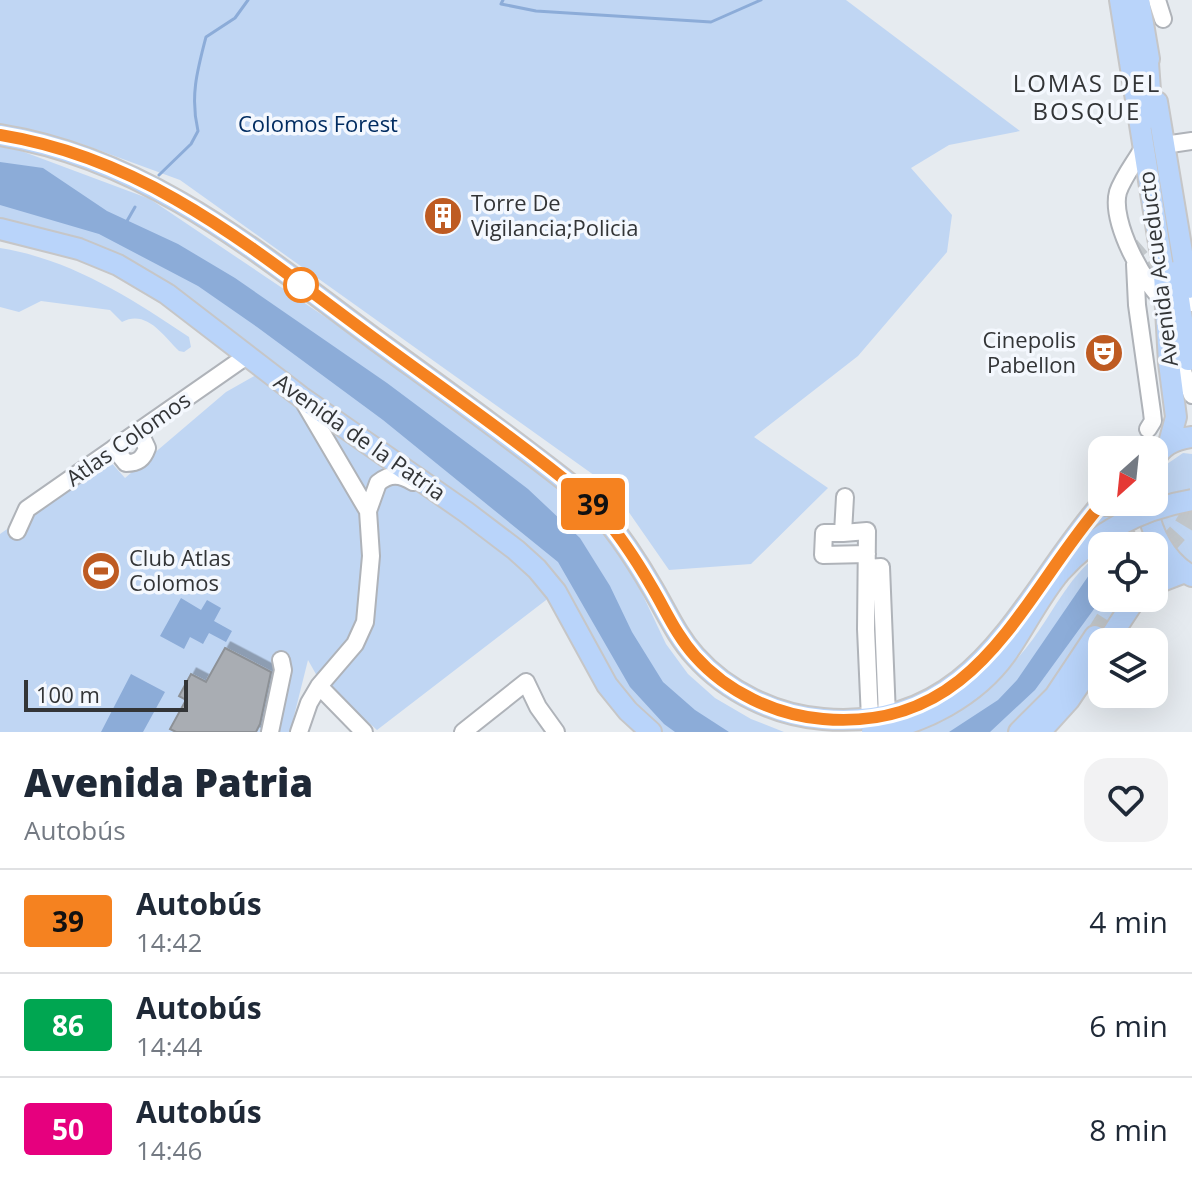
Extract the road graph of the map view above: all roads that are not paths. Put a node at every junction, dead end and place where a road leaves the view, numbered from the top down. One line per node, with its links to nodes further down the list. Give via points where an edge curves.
1 (1120, 0): 9 (main road, Avenida Acueducto)
2 (1139, 0): 5 (main road, Avenida Acueducto)
3 (1157, 0): 4 (street)
4 (1163, 19)
5 (1147, 49): 8 (main road, Avenida Acueducto); 15 (main road, via 1151,114)
6 (0, 135): 36 (main road, via 83,157 142,180 197,210 566,481 606,517)
7 (1192, 141): 8 (street)
8 (1164, 145): 12 (main road, Avenida Acueducto)
9 (1143, 148): 11 (street, via 1119,190 1117,210); 13 (main road, Avenida Acueducto, via 1164,274)
10 (0, 229): 14 (main road, Avenida de la Patria, via 118,265 167,294)
11 (1135, 259): 13 (street, via 1154,294); 18 (street, via 1153,421)
12 (1189, 280): 13 (main road, Avenida Acueducto)
13 (1183, 306): 16 (street, via 1182,369); 20 (main road, Avenida Acueducto, via 1169,363 1176,417)
14 (248, 355): 17 (main road, Avenida de la Patria); 19 (street, Atlas Colomos)
15 (1188, 360)
16 (1192, 395)
17 (301, 397): 26 (street); 27 (main road, Avenida de la Patria)
18 (1148, 429)
19 (139, 431): 22 (street, Atlas Colomos); 22 (street, via 147,448 137,463 126,463)
20 (1167, 436)
21 (1192, 437): 23 (main road)
22 (114, 448): 30 (street, Atlas Colomos, via 27,509)
23 (1168, 449)
24 (845, 497): 33 (street)
25 (1192, 500): 48 (main road, bridge, via 1131,518 1098,538 1058,575 1006,654 979,683 929,715 900,726)
26 (368, 511): 27 (street, via 378,483 395,475); 47 (street, via 371,556 365,622 355,644)
27 (466, 512): 54 (main road, Avenida de la Patria, via 537,569 556,592 607,685)
28 (1092, 516): 38 (main road)
29 (1150, 516): 37 (main road, via 1161,545)
30 (17, 531)
31 (1094, 532): 32 (main road, via 1109,526)
32 (1122, 532)
33 (843, 533): 35 (street, via 867,531); 35 (street, via 824,533 823,555)
34 (1088, 537): 38 (main road)
35 (867, 561): 48 (street, via 875,629)
36 (642, 574): 48 (main road, via 696,657 739,692 812,718); 55 (main road, via 671,640 705,681 757,715)
37 (1188, 574): 39 (main road)
38 (1046, 579): 48 (main road, via 968,677)
39 (1168, 580)
40 (1123, 612): 42 (main road)
41 (1126, 612): 42 (main road)
42 (1121, 619): 43 (main road)
43 (1114, 628)
44 (1088, 658): 56 (main road)
45 (281, 660): 49 (street)
46 (1088, 666): 57 (main road, via 1069,700)
47 (319, 686): 50 (street); 51 (street)
48 (876, 722)
49 (270, 732)
50 (299, 732)
51 (364, 732)
52 (463, 732): 53 (street, via 526,682)
53 (556, 732)
54 (651, 732)
55 (820, 732)
56 (1019, 732)
57 (1040, 732)

